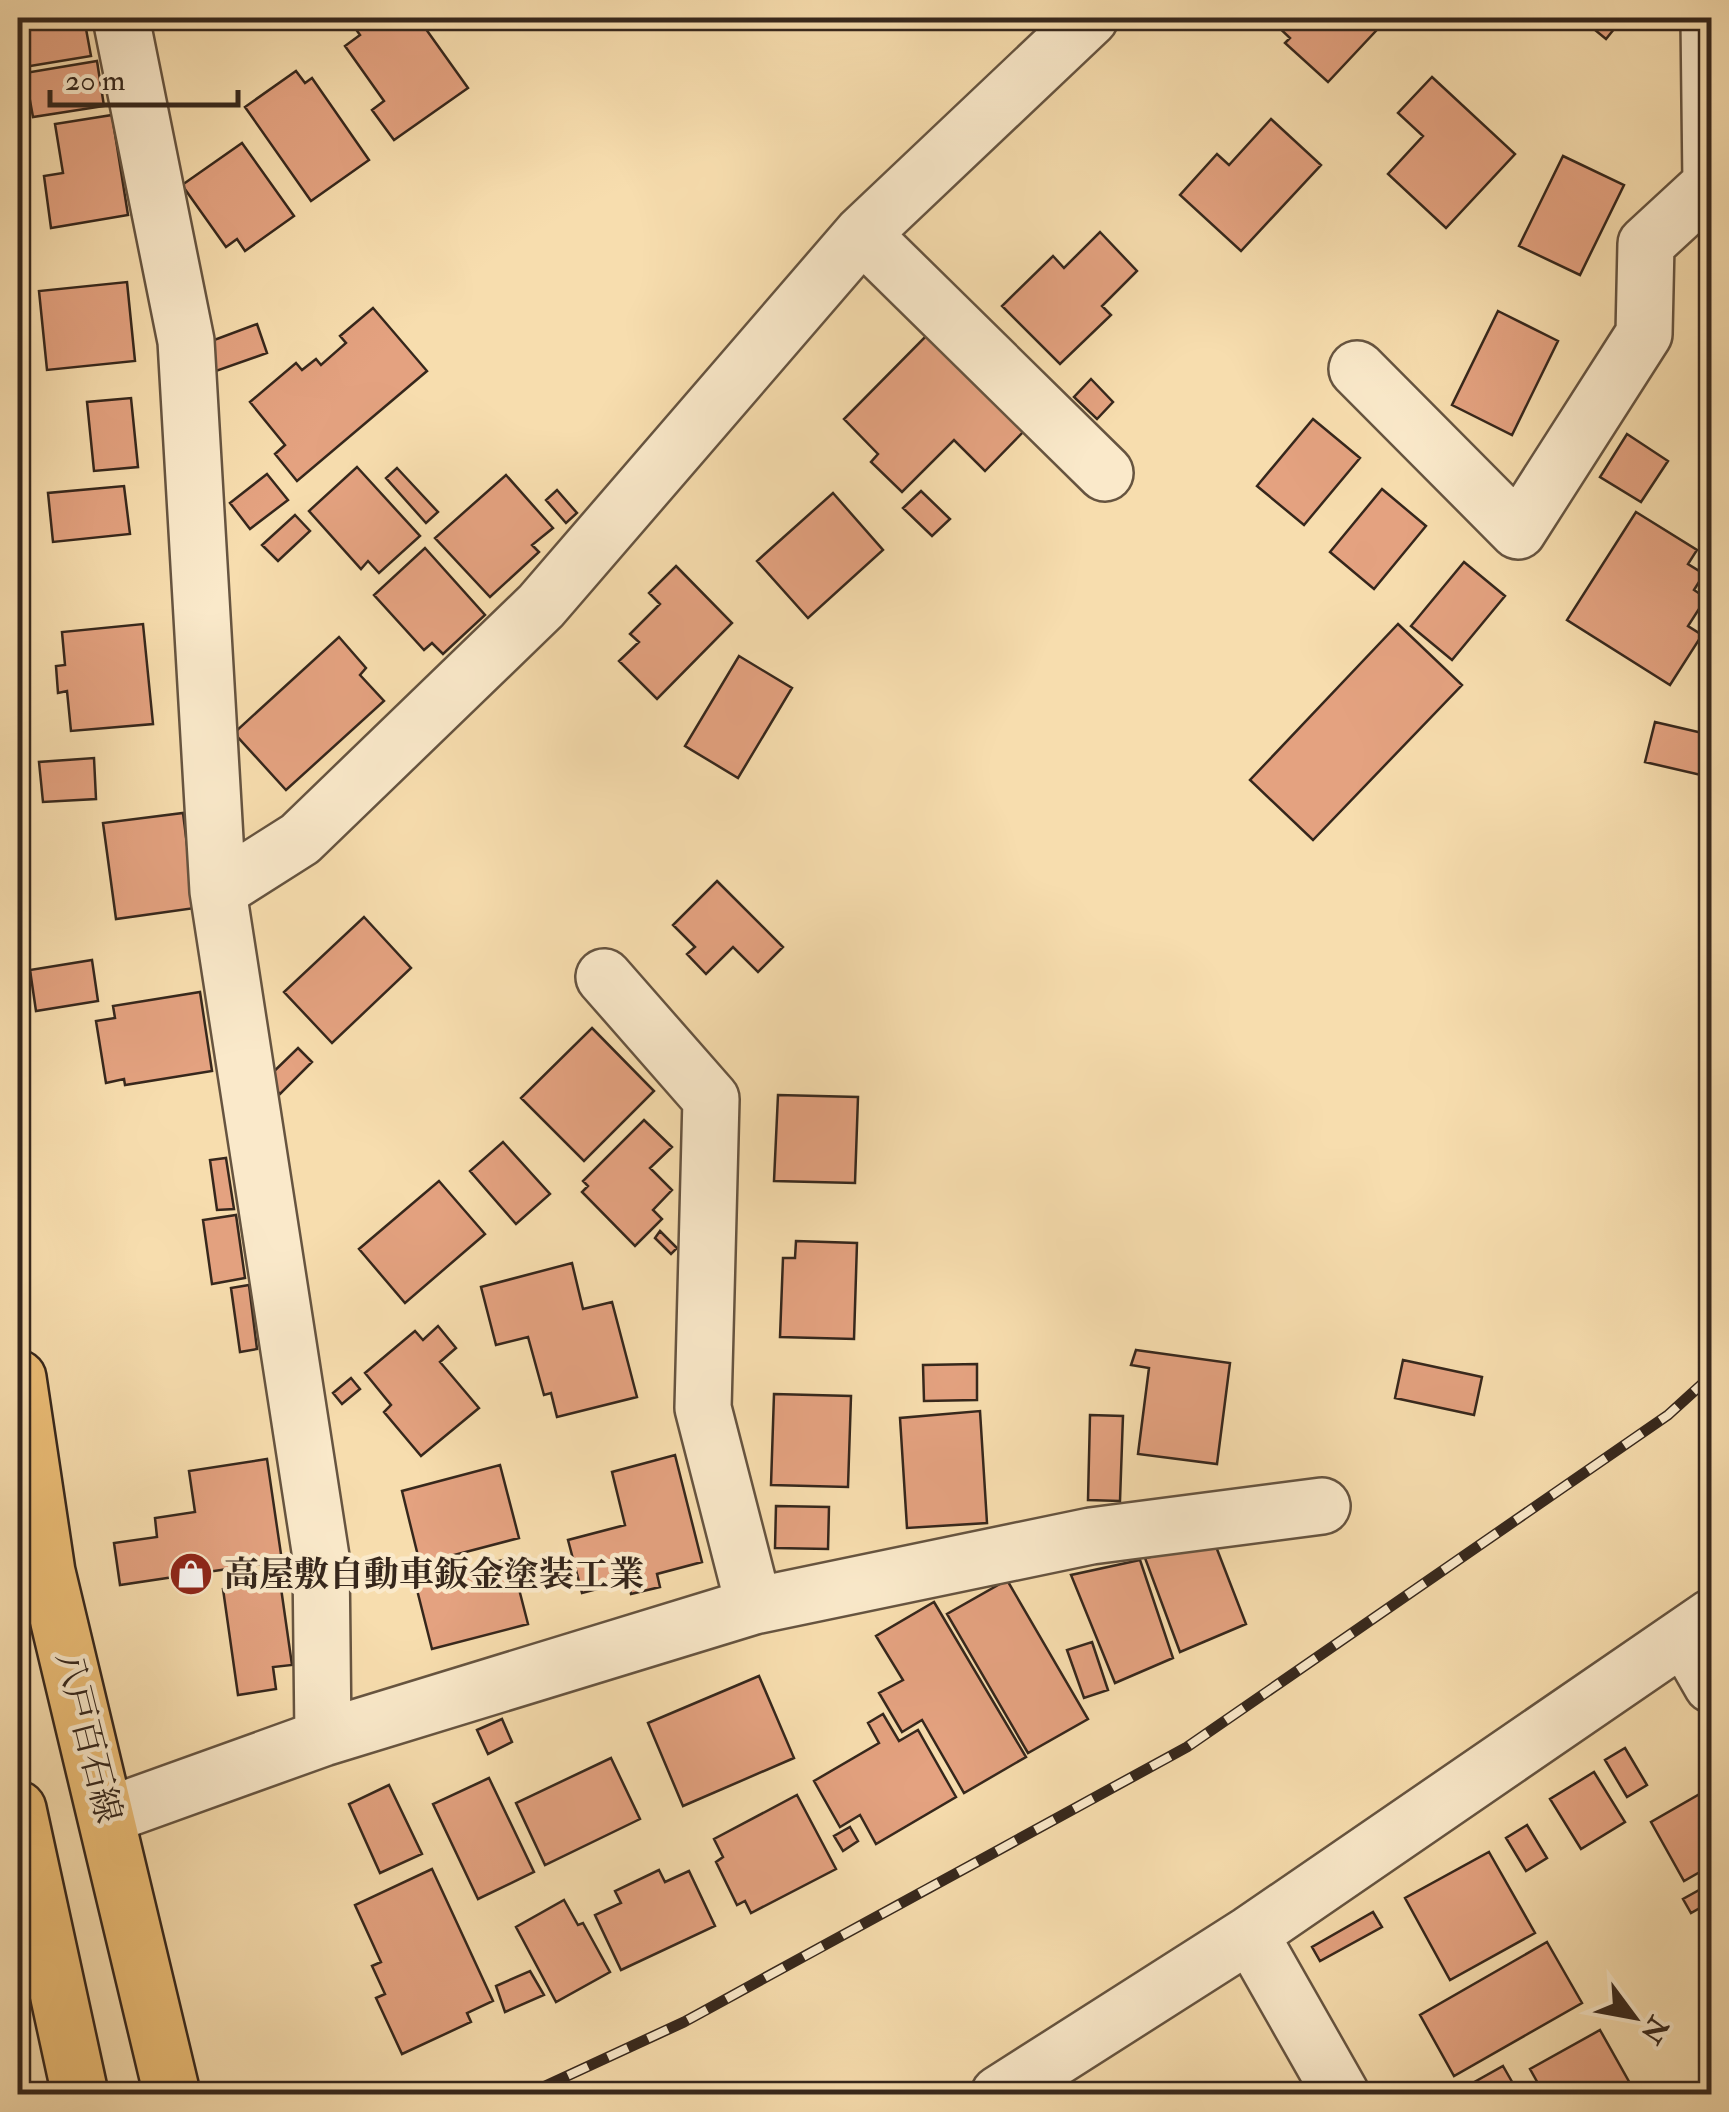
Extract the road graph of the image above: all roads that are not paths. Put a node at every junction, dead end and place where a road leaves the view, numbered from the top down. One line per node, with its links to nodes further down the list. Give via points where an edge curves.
1 (121, 18): 7 (street, via 186,341)
2 (1090, 18): 4 (street)
3 (1709, 18): 5 (street, via 1711,184 1646,244 1644,334 1518,531)
4 (862, 234): 6 (street); 7 (street, via 541,606 300,839)
5 (1357, 369)
6 (1105, 473)
7 (218, 891): 14 (street, via 321,1557)
8 (604, 977): 11 (street, via 711,1099 703,1408)
9 (18, 1378): 16 (main road, 八戸百石線, via 47,1572)
10 (1322, 1506): 11 (street, via 1092,1536)
11 (754, 1606): 14 (street)
12 (1698, 1628): 13 (street); 17 (street)
13 (1712, 1686)
14 (323, 1738): 16 (street)
15 (18, 1810): 18 (main road)
16 (108, 1815): 19 (main road, 八戸百石線)
17 (1250, 1934): 20 (street); 21 (street)
18 (80, 2094)
19 (172, 2094)
20 (999, 2094)
21 (1341, 2094)

